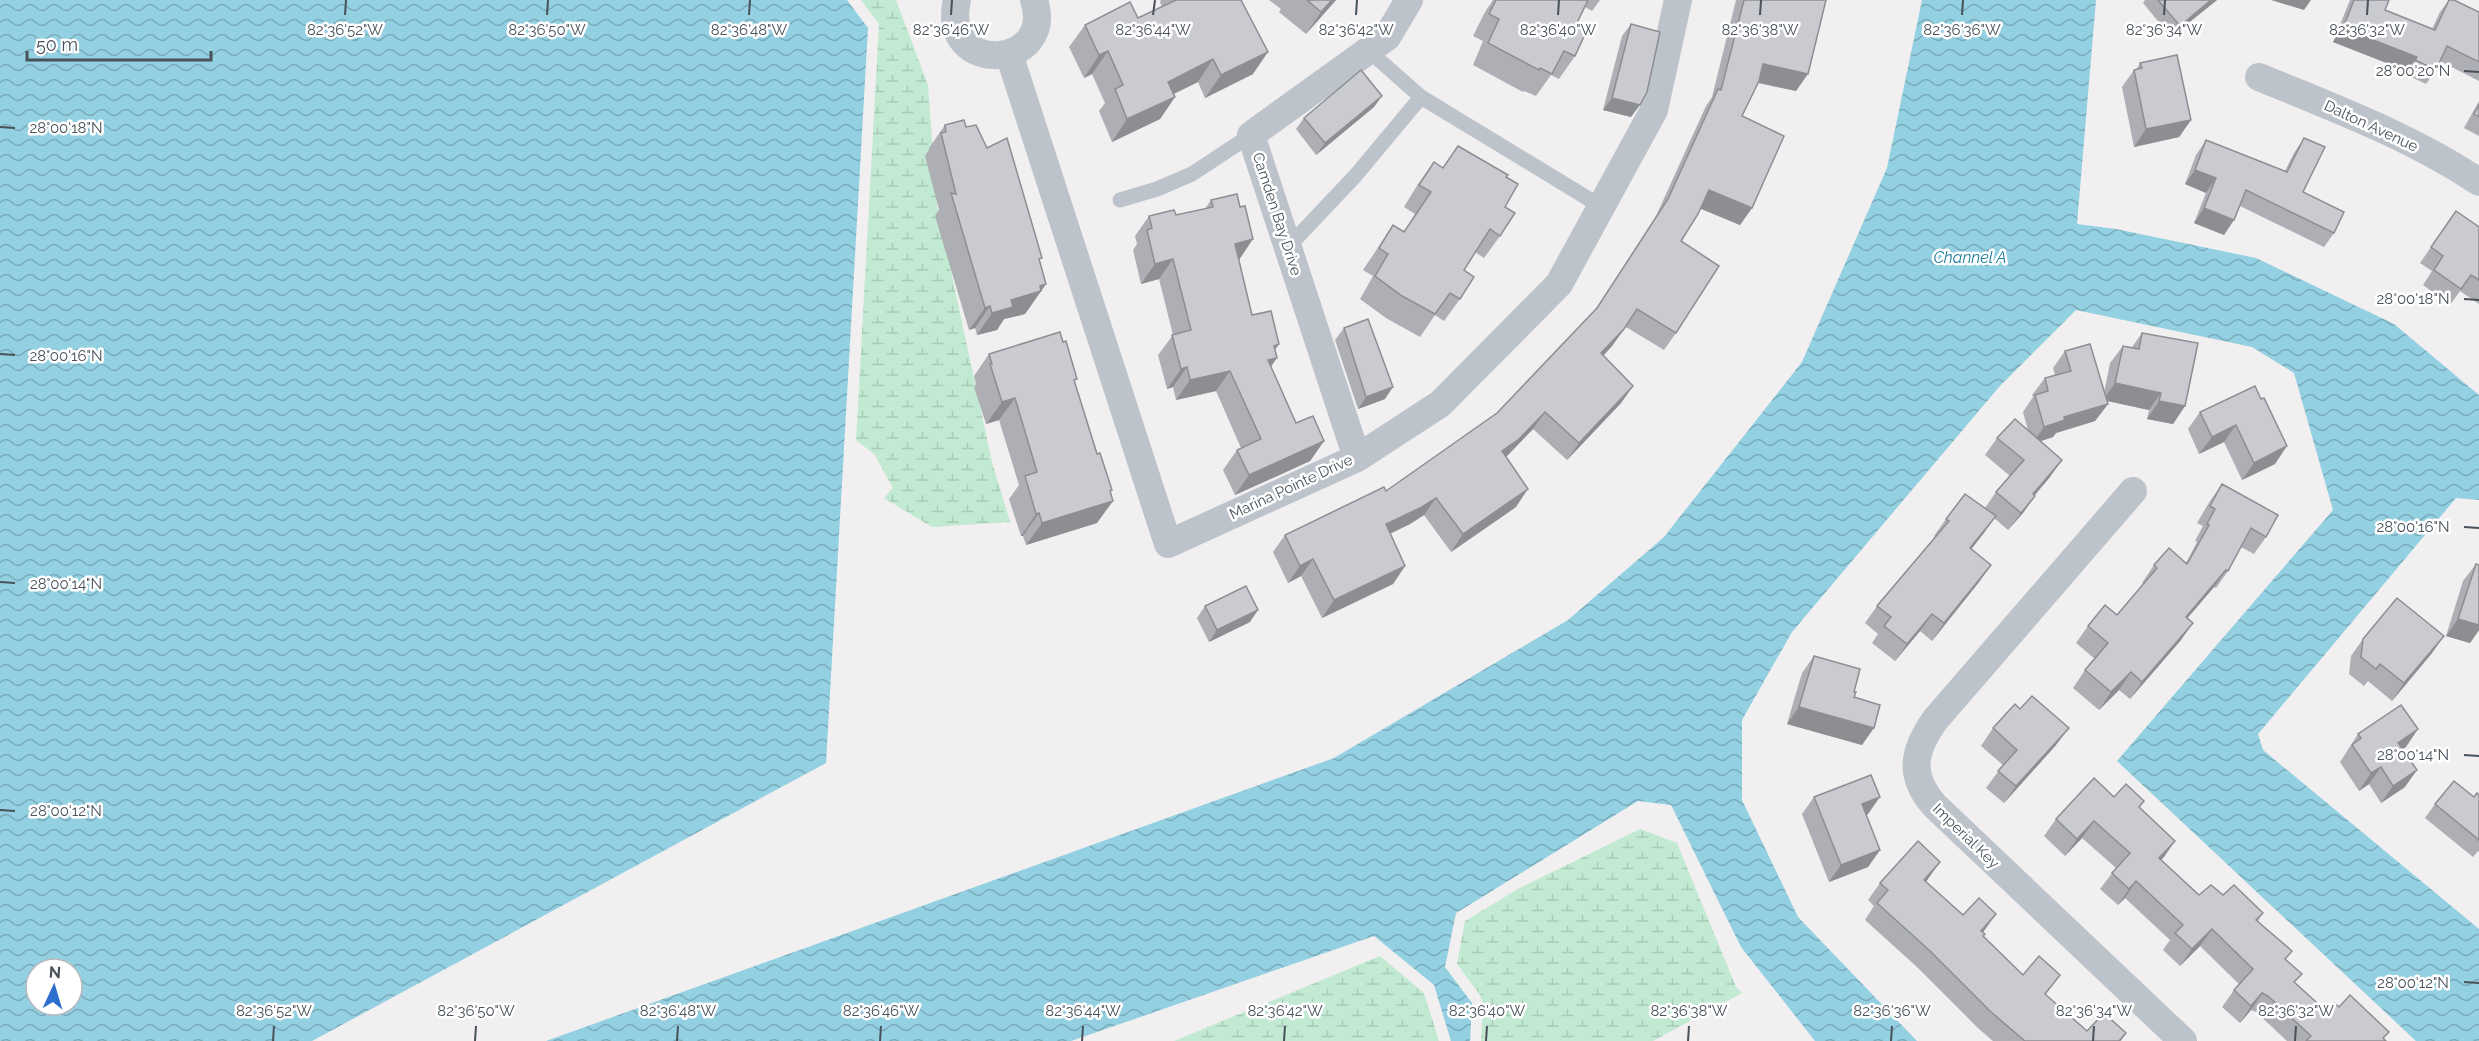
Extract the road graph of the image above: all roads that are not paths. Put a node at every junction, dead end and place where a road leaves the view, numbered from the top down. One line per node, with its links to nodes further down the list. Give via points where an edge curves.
1 (957, 0): 6 (street, via 954,13 962,40 985,55)
2 (1409, 0): 5 (street, Camden Bay Drive, via 1387,37)
3 (1678, 0): 12 (street, Marina Pointe Drive, via 1654,110)
4 (1040, 1): 6 (street, via 1032,36)
5 (1369, 51): 8 (lane); 9 (street, Camden Bay Drive)
6 (1009, 54): 14 (street, Marina Pointe Drive, via 1168,544)
7 (2259, 77): 10 (street, Dalton Avenue, via 2360,119 2453,164)
8 (1421, 97): 12 (lane); 13 (lane, via 1356,175)
9 (1251, 135): 11 (lane, via 1192,174); 13 (street, Camden Bay Drive)
10 (2479, 182)
11 (1120, 200)
12 (1602, 207): 14 (street, Marina Pointe Drive, via 1559,284 1440,404)
13 (1288, 247): 14 (street, Camden Bay Drive)
14 (1357, 458)
15 (2133, 492): 16 (street, Imperial Key, via 1935,720 1922,741 1916,765 1921,787 1935,806)
16 (2183, 1041)

